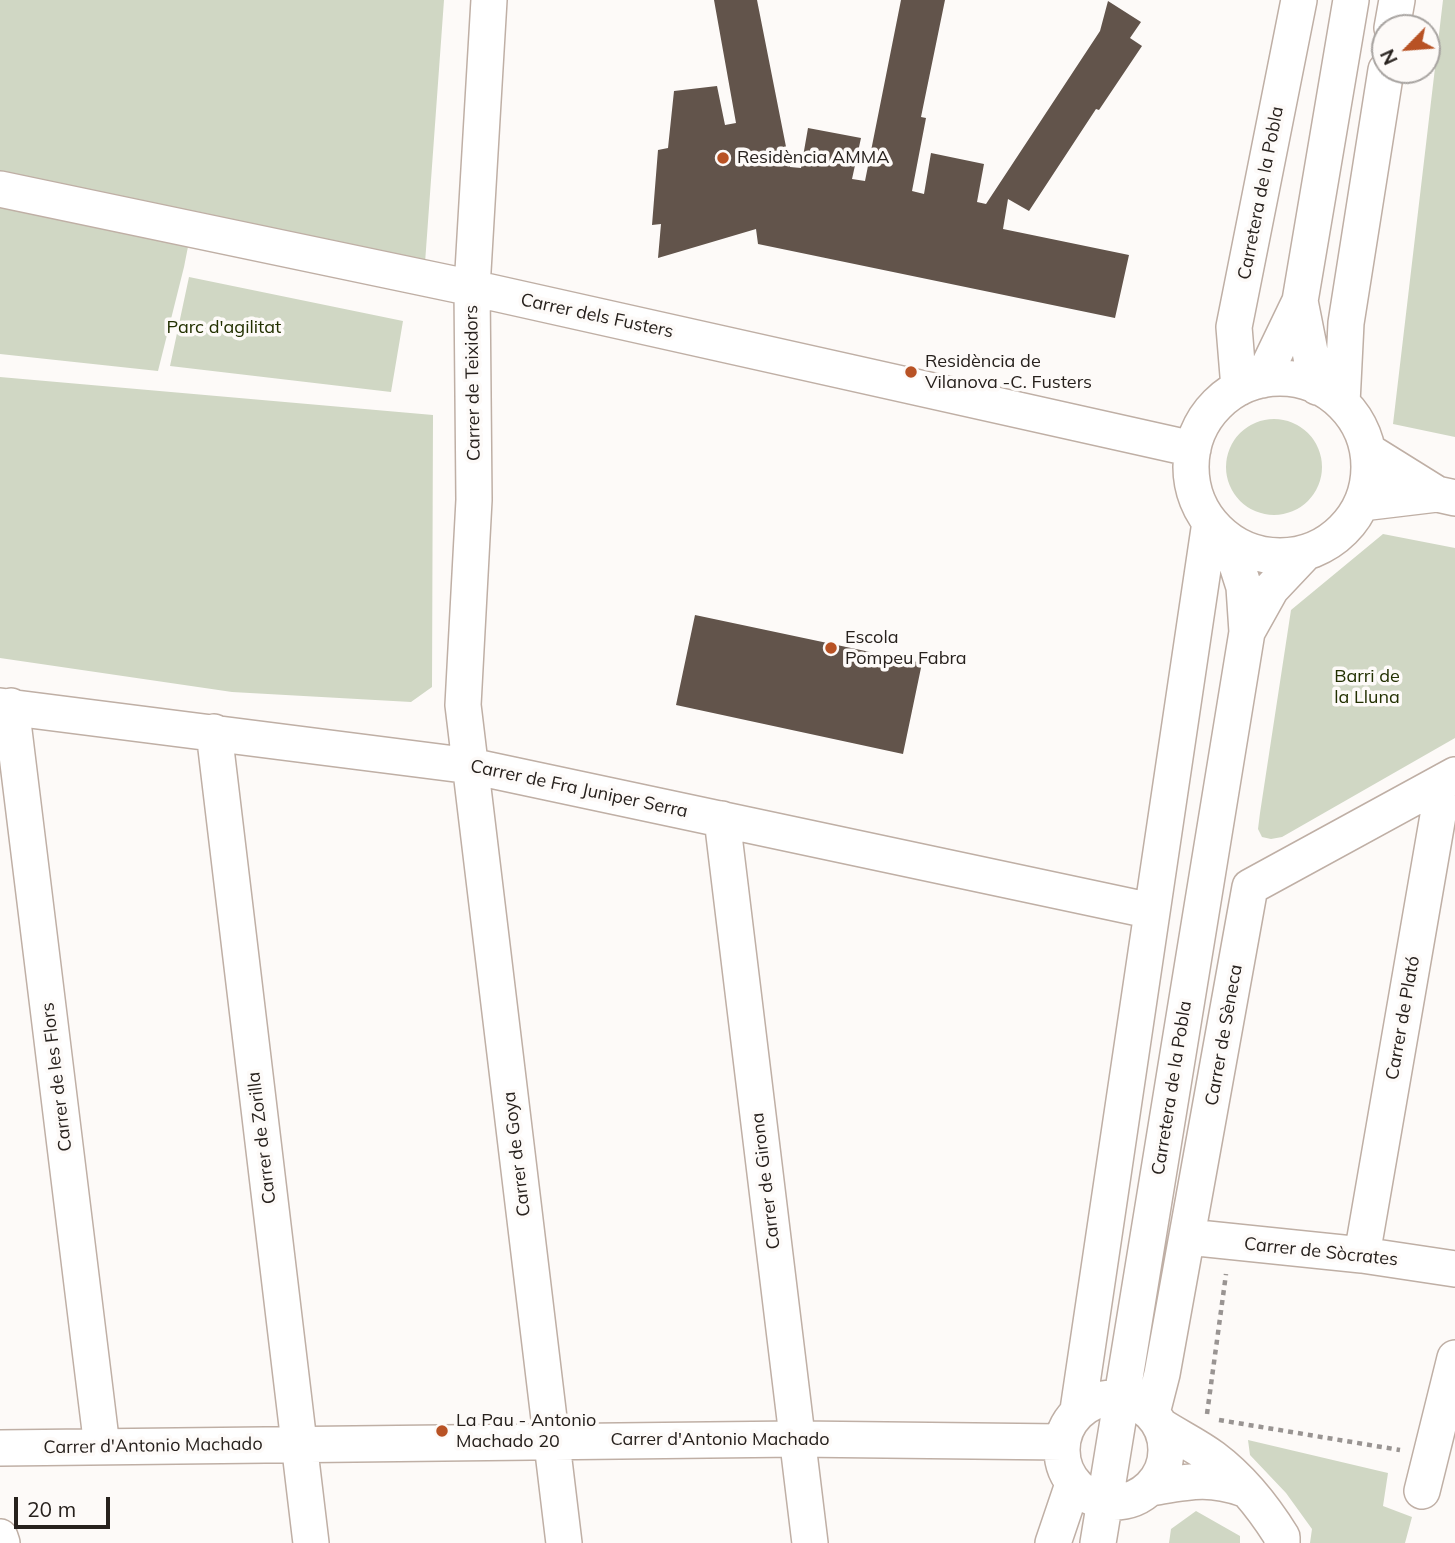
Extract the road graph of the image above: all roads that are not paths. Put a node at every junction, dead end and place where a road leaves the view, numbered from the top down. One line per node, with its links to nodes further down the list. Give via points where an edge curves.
1 (489, 0): 6 (street, Carrer de Teixidors)
2 (1299, 0): 8 (street, Carretera de la Pobla, via 1234,327)
3 (1351, 0): 7 (street)
4 (1384, 84): 9 (street, via 1346,323)
5 (0, 189): 6 (street, Carrer dels Fusters)
6 (472, 288): 10 (street, Carrer dels Fusters); 19 (street, Carrer de Teixidors, via 474,500 463,705)
7 (1300, 301): 8 (street); 9 (street)
8 (1251, 384): 9 (street, via 1290,379); 10 (street, via 1218,403 1202,424)
9 (1329, 395): 11 (street, via 1358,425)
10 (1193, 449): 14 (street, via 1191,475 1197,499)
11 (1367, 451): 12 (street); 13 (street, via 1369,478)
12 (1446, 496): 13 (street)
13 (1362, 503): 15 (street, via 1348,525 1329,542)
14 (1219, 531): 15 (street, via 1253,552 1279,557); 16 (street, Carretera de la Pobla, via 1244,587); 22 (street)
15 (1305, 553): 16 (street, Carretera de la Pobla, via 1271,589)
16 (1247, 632): 27 (street, Carretera de la Pobla)
17 (6, 706): 18 (street, Carrer de Fra Juniper Serra); 34 (street, Carrer de les Flors)
18 (214, 733): 19 (street, Carrer de Fra Juniper Serra); 33 (street, Carrer de Zorilla)
19 (471, 766): 21 (street, Carrer de Fra Juniper Serra); 31 (street, Carrer de Goya)
20 (1450, 778): 23 (street, Carrer de Sèneca, via 1250,887); 24 (street, Carrer de Plató)
21 (722, 820): 22 (street, Carrer de Fra Juniper Serra); 30 (street, Carrer de Girona)
22 (1152, 911): 28 (street)
23 (1188, 1237): 24 (street, Carrer de Sòcrates); 29 (street, Carrer de Sèneca)
24 (1362, 1255): 25 (street, Carrer de Sòcrates)
25 (1455, 1269)
26 (1455, 1358): 39 (street)
27 (1121, 1397): 28 (street, via 1105,1397); 29 (street, via 1138,1403); 40 (street, Carretera de la Pobla)
28 (1078, 1410): 32 (street)
29 (1156, 1419): 37 (street, via 1166,1442 1166,1459); 38 (street, via 1211,1456)
30 (797, 1438): 31 (street, Carrer d'Antonio Machado); 32 (street, Carrer d'Antonio Machado); 45 (street, Carrer de Girona)
31 (552, 1441): 33 (street, Carrer d'Antonio Machado); 44 (street, Carrer de Goya)
32 (1062, 1442): 36 (street, via 1063,1464)
33 (299, 1444): 34 (street, Carrer d'Antonio Machado); 43 (street, Carrer de Zorilla)
34 (102, 1447): 35 (street, Carrer d'Antonio Machado)
35 (0, 1448)
36 (1073, 1483): 40 (street, via 1088,1496); 46 (street)
37 (1150, 1488): 38 (street, via 1203,1480 1224,1481); 40 (street, via 1121,1502)
38 (1244, 1489): 48 (street, via 1263,1507)
39 (1422, 1491)
40 (1105, 1502): 47 (street, Carretera de la Pobla)
41 (0, 1537): 42 (street)
42 (2, 1543)
43 (311, 1543)
44 (564, 1543)
45 (810, 1543)
46 (1053, 1543)
47 (1098, 1543)
48 (1282, 1543)

